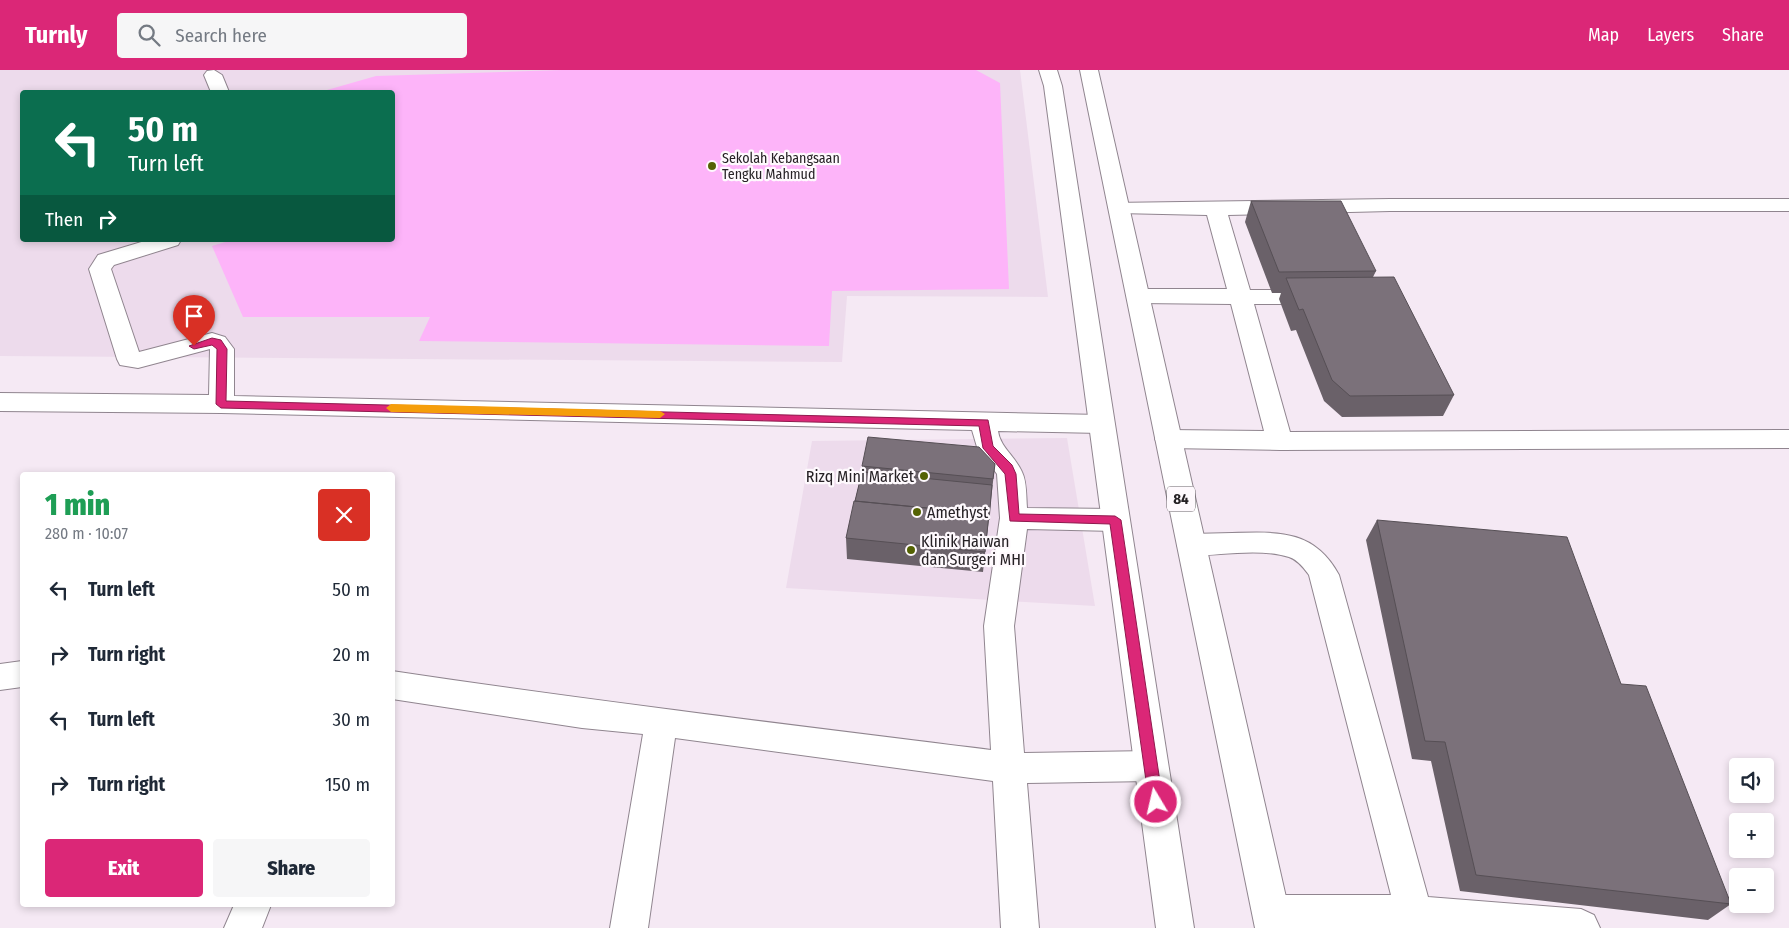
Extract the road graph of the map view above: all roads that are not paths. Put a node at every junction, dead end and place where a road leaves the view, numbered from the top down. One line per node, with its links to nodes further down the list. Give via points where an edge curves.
1 (1092, 74): 6 (street, 84)
2 (213, 75): 4 (street)
3 (1047, 75): 15 (street)
4 (219, 90)
5 (1789, 205): 7 (street, via 1390,204)
6 (1118, 207): 7 (street); 9 (street, 84)
7 (1216, 209): 10 (street)
8 (164, 242): 13 (street, via 106,260 100,268 129,359 138,360 212,342 220,345)
9 (1138, 296): 10 (street); 16 (street, 84)
10 (1240, 296): 11 (street); 18 (street)
11 (1339, 297)
12 (0, 402): 13 (street)
13 (221, 404): 14 (street)
14 (984, 422): 15 (street); 19 (street, via 988,448 1010,474)
15 (1101, 424): 20 (street)
16 (1168, 439): 18 (street); 21 (street, 84)
17 (1789, 439): 18 (street)
18 (1280, 441)
19 (1014, 518): 20 (street); 27 (street, via 999,626)
20 (1115, 520): 26 (street)
21 (1191, 545): 29 (street, via 1284,545 1300,550 1318,564 1324,575); 30 (street, 84)
22 (20, 674): 23 (street)
23 (0, 677)
24 (395, 685): 25 (street, via 582,714)
25 (661, 722): 27 (street); 32 (street)
26 (1151, 766): 27 (street); 34 (street)
27 (1010, 768): 33 (street)
28 (252, 907): 31 (street)
29 (1414, 914): 30 (street); 35 (street)
30 (1272, 920)
31 (243, 928)
32 (629, 928)
33 (1020, 928)
34 (1175, 928)
35 (1581, 928)

